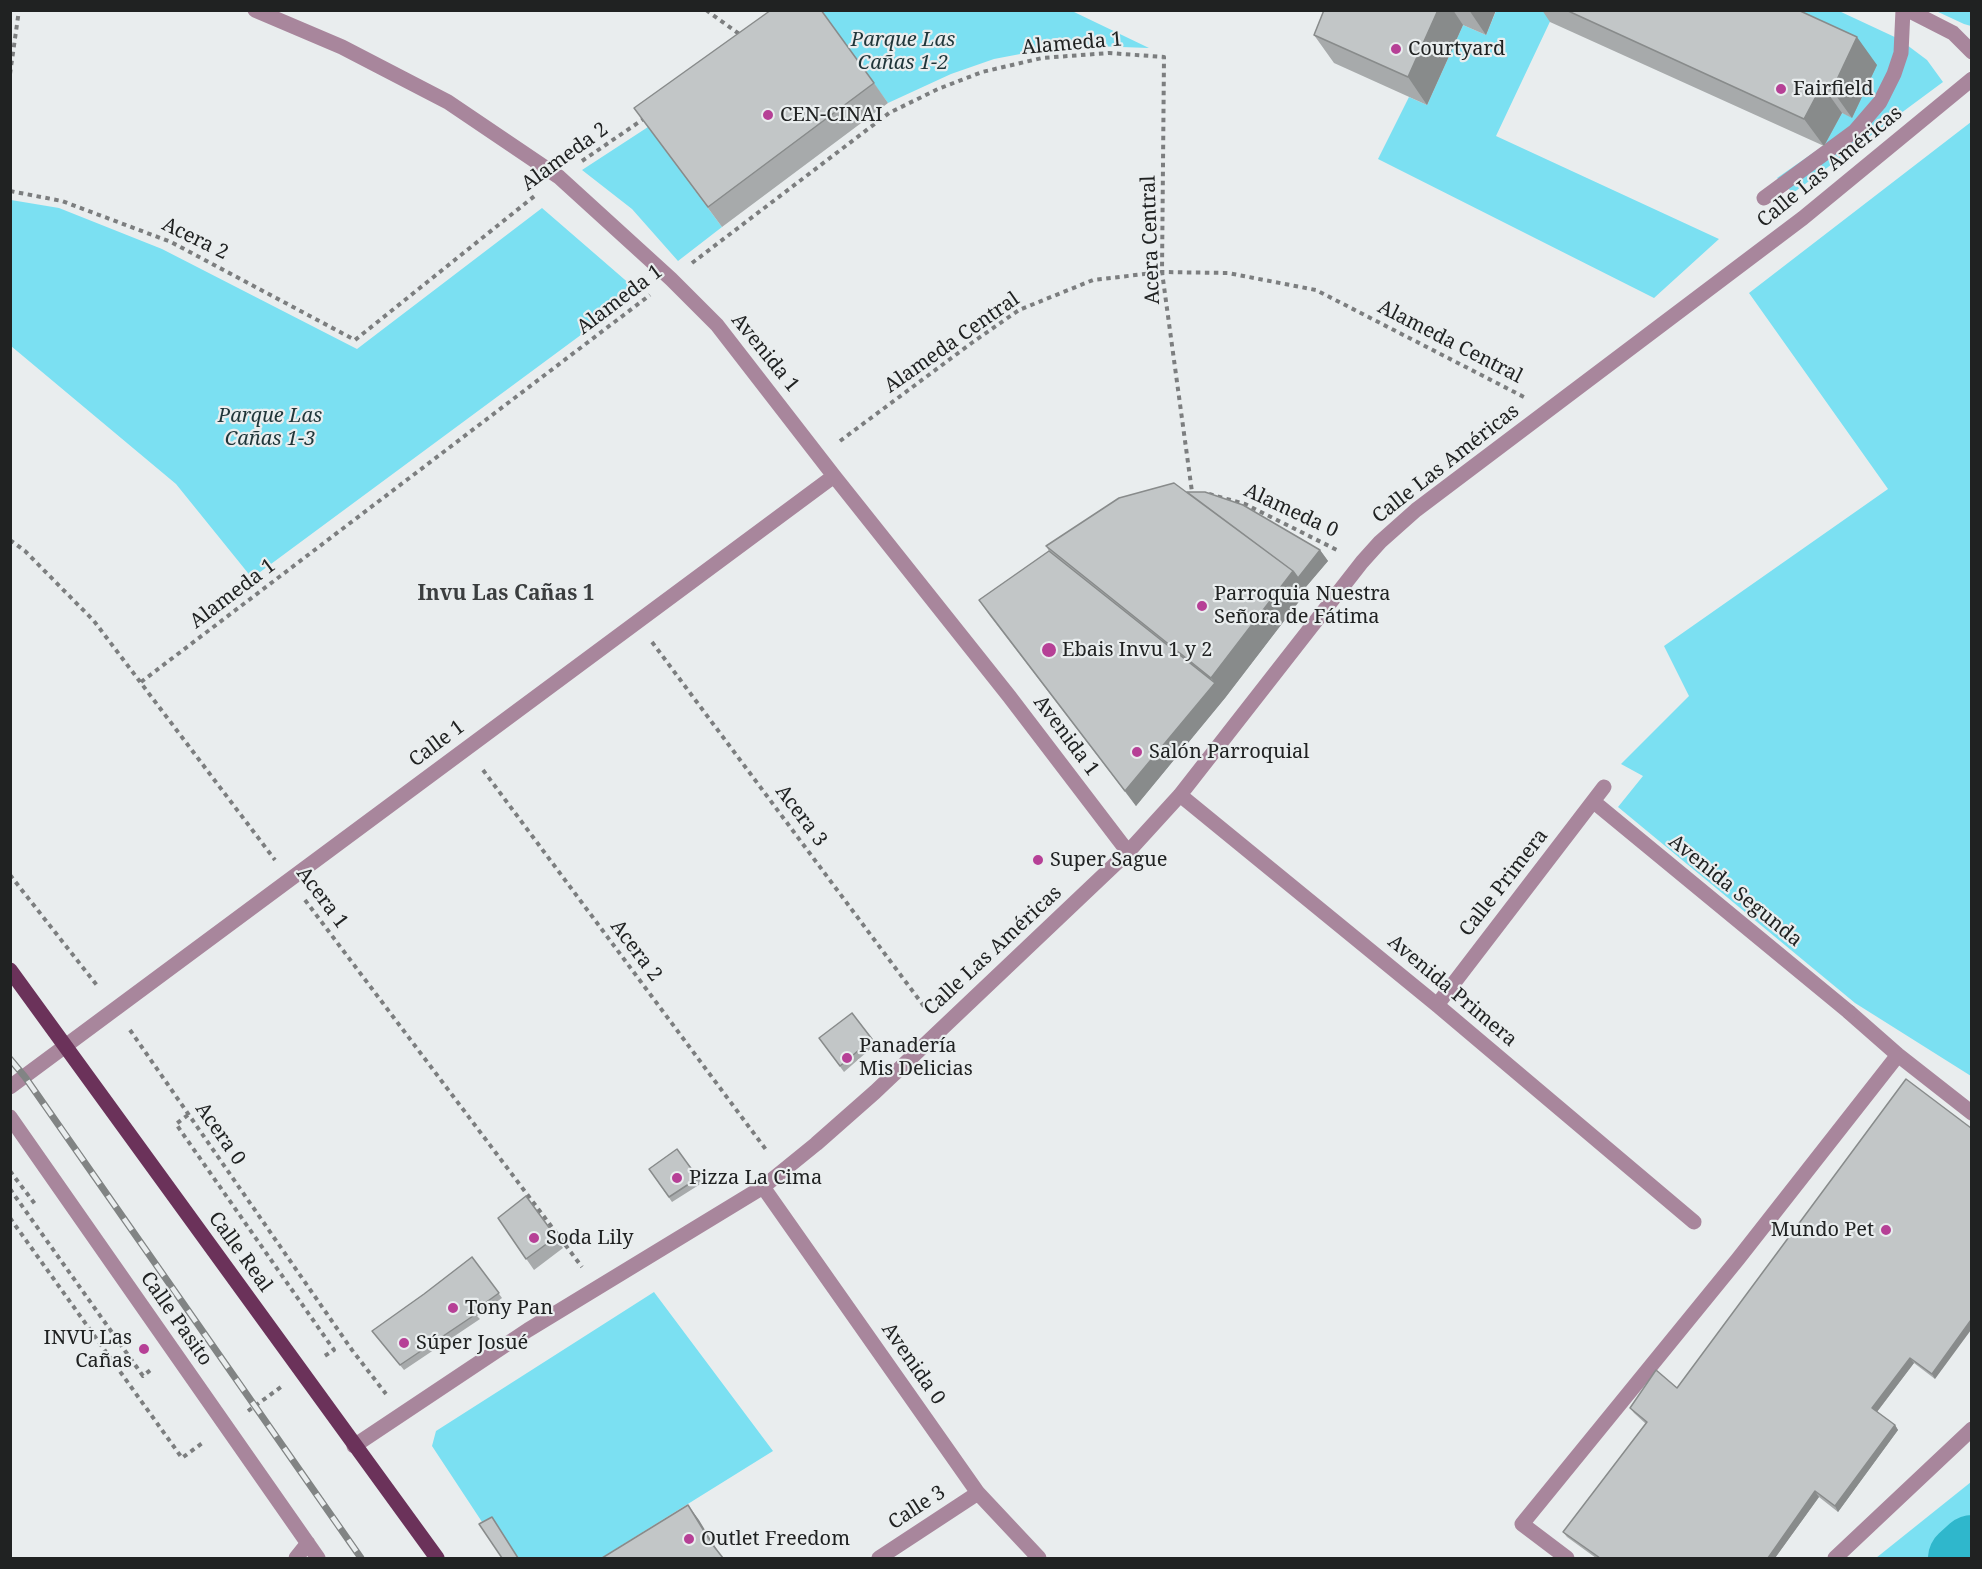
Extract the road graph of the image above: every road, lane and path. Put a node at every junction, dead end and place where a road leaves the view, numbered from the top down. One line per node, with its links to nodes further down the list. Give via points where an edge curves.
1 (19, 10): 9 (path)
2 (255, 10): 12 (street, Avenida 1, via 342,47 448,102)
3 (706, 10): 6 (path)
4 (1903, 10): 14 (street, via 1901,53 1880,102 1855,131)
5 (1908, 10): 7 (street, via 1953,33)
6 (743, 37)
7 (1971, 52)
8 (1164, 57): 15 (path, Acera Central); 16 (path, Alameda 1, via 1109,53 1042,58 982,72 938,89 890,113)
9 (10, 74)
10 (1971, 79): 18 (street, Calle Las Américas, via 1803,218)
11 (646, 117): 12 (path, Alameda 2)
12 (560, 177): 16 (street, Avenida 1); 17 (path, Alameda 2)
13 (10, 191): 17 (path, Acera 2, via 62,201 171,242)
14 (1764, 198)
15 (1162, 272): 18 (path, Alameda Central, via 1228,273 1316,290); 19 (path, Alameda Central, via 1093,280 1019,310); 21 (path, Acera Central)
16 (671, 279): 19 (street, Avenida 1, via 717,325); 26 (path, Alameda 1)
17 (356, 340)
18 (1549, 410): 24 (street, Calle Las Américas, via 1416,510)
19 (820, 456): 20 (street, Avenida 1)
20 (834, 476): 25 (street, Calle 1); 31 (street, Avenida 1)
21 (1192, 492): 22 (path, Alameda 0); 24 (path, Alameda 0, via 1245,504)
22 (1183, 494)
23 (10, 540): 26 (path, Acera 1, via 94,621)
24 (1362, 562): 29 (street, Calle Las Américas)
25 (637, 622): 27 (street, Calle 1); 37 (path, Acera 3)
26 (141, 682): 33 (path, Acera 1)
27 (466, 748): 33 (street, Calle 1); 44 (path, Acera 2)
28 (1604, 787): 30 (street, Calle Primera)
29 (1180, 795): 31 (street, Calle Las Américas); 35 (street, Avenida Primera)
30 (1594, 802): 35 (street, Calle Primera); 39 (street, Avenida Segunda)
31 (1128, 852): 37 (street, Calle Las Américas)
32 (10, 875): 36 (path, Acera 0)
33 (289, 879): 36 (street, Calle 1); 49 (path, Acera 1)
34 (10, 970): 38 (main road, Calle Real)
35 (1437, 1005): 48 (street, Avenida Primera)
36 (115, 1008): 38 (street, Calle 1); 42 (path, Acera 0)
37 (941, 1029): 44 (street, Calle Las Américas, via 875,1092)
38 (65, 1045): 40 (street, Calle 1); 57 (main road, Calle Real)
39 (1898, 1055): 41 (street, Avenida Segunda); 65 (street, via 1522,1524)
40 (10, 1087)
41 (1971, 1113)
42 (188, 1115): 50 (path, via 176,1124 334,1350); 53 (path, Acera 0, via 352,1350)
43 (10, 1117): 59 (street, Calle Pasito)
44 (782, 1171): 45 (street, Calle Las Américas)
45 (763, 1187): 49 (street, Calle Las Américas); 58 (street, Avenida 0)
46 (10, 1189): 51 (path, via 143,1376)
47 (10, 1218): 56 (path, via 182,1458)
48 (1694, 1222)
49 (597, 1286): 53 (street, Calle Las Américas)
50 (315, 1363)
51 (154, 1368)
52 (286, 1383): 54 (path)
53 (402, 1413): 57 (street, Calle Las Américas)
54 (238, 1417)
55 (1971, 1429): 66 (street)
56 (210, 1437)
57 (354, 1446): 62 (main road, Calle Real)
58 (978, 1492): 63 (street, Calle 3); 64 (street, Avenida 0)
59 (308, 1544): 60 (street); 61 (street)
60 (296, 1558)
61 (318, 1558)
62 (437, 1558)
63 (879, 1558)
64 (1039, 1558)
65 (1567, 1558)
66 (1835, 1558)

